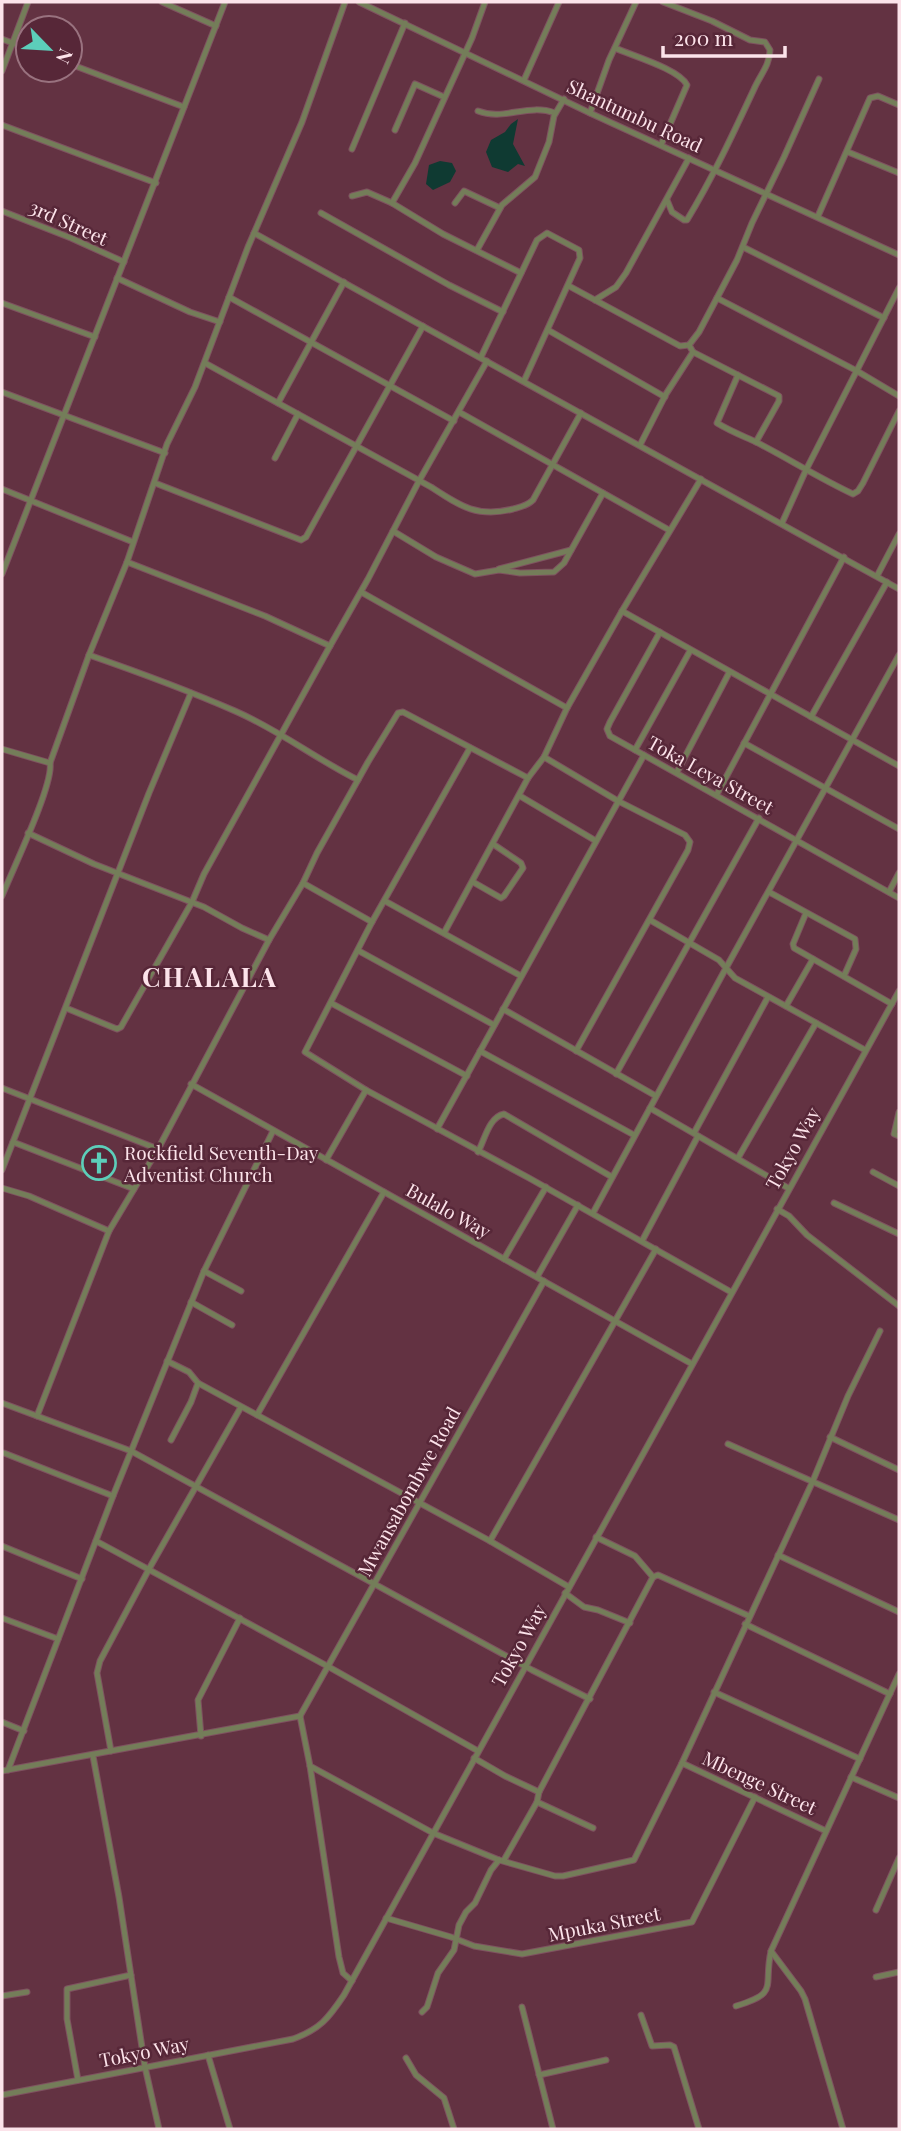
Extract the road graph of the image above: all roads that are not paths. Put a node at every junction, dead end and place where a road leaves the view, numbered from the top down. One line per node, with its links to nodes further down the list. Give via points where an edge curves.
1 (28, 2): 15 (street)
2 (162, 2): 13 (street)
3 (225, 2): 13 (street)
4 (345, 2): 47 (street, via 302,122)
5 (359, 2): 11 (street, Shantumbu Road)
6 (384, 2): 11 (street)
7 (485, 2): 17 (street)
8 (559, 2): 21 (street)
9 (636, 2): 16 (street)
10 (663, 2): 35 (street, via 750,40 765,42 771,50)
11 (380, 11): 12 (street, Shantumbu Road)
12 (405, 23): 17 (street, Shantumbu Road); 32 (street)
13 (216, 26): 25 (street)
14 (2, 39): 15 (street)
15 (13, 43): 19 (street)
16 (615, 48): 28 (street); 31 (street, via 684,79 687,85)
17 (465, 51): 21 (street, Shantumbu Road); 22 (street)
18 (84, 69): 25 (street)
19 (2, 71)
20 (819, 79): 38 (street)
21 (524, 80): 23 (street, Shantumbu Road)
22 (444, 97): 30 (street, via 415,84); 41 (street)
23 (564, 99): 27 (street); 28 (street, Shantumbu Road)
24 (899, 105): 33 (street, via 878,96 870,98)
25 (184, 107): 37 (street)
26 (478, 111): 27 (street, via 490,116 524,109)
27 (555, 113): 43 (street, via 535,177)
28 (590, 113): 31 (street, Shantumbu Road)
29 (2, 125): 37 (street)
30 (395, 130)
31 (661, 145): 34 (street, Shantumbu Road)
32 (352, 149)
33 (848, 152): 36 (street); 46 (street)
34 (689, 158): 35 (street, Shantumbu Road); 40 (street)
35 (716, 171): 38 (street, Shantumbu Road); 40 (street, via 687,220 672,212)
36 (899, 173)
37 (156, 183): 51 (street)
38 (767, 193): 46 (street, Shantumbu Road); 48 (street)
39 (352, 196): 41 (street, via 367,192)
40 (667, 200): 59 (street, via 616,287)
41 (392, 203): 49 (street)
42 (456, 203): 43 (street, via 466,192)
43 (500, 208): 49 (street)
44 (2, 211): 51 (street, 3rd Street)
45 (321, 213): 61 (street)
46 (818, 216): 50 (street, Shantumbu Road)
47 (254, 233): 54 (street); 57 (street)
48 (743, 247): 58 (street); 62 (street)
49 (477, 250): 52 (street)
50 (899, 255)
51 (124, 262): 53 (street)
52 (521, 273): 55 (street, via 537,240 547,233 580,253); 61 (street)
53 (117, 278): 63 (street); 66 (street)
54 (344, 282): 64 (street); 67 (street)
55 (569, 286): 59 (street); 65 (street)
56 (899, 288): 62 (street)
57 (229, 297): 63 (street); 67 (street)
58 (717, 298): 68 (street); 72 (street)
59 (595, 300): 68 (street, via 680,346)
60 (2, 303): 66 (street)
61 (503, 312): 70 (street)
62 (884, 318): 72 (street)
63 (220, 323): 71 (street)
64 (423, 326): 70 (street); 75 (street)
65 (548, 330): 74 (street); 78 (street)
66 (95, 337): 84 (street)
67 (312, 343): 75 (street); 79 (street)
68 (689, 345): 69 (street)
69 (693, 352): 73 (street); 78 (street)
70 (484, 359): 74 (street); 81 (street)
71 (205, 363): 79 (street); 89 (street)
72 (857, 371): 77 (street); 92 (street)
73 (738, 375): 86 (street, via 717,423); 86 (street, via 779,396)
74 (524, 381): 82 (street)
75 (390, 385): 85 (street); 88 (street)
76 (2, 392): 84 (street)
77 (899, 396)
78 (665, 397): 87 (street)
79 (278, 402): 83 (street)
80 (899, 411): 92 (street, via 856,493)
81 (459, 412): 85 (street); 91 (street)
82 (581, 413): 87 (street); 91 (street)
83 (298, 414): 88 (street); 90 (street)
84 (64, 416): 89 (street); 98 (street)
85 (454, 421): 94 (street)
86 (756, 442): 92 (street)
87 (640, 445): 93 (street)
88 (357, 447): 94 (street); 95 (street, via 301,540)
89 (165, 453): 95 (street)
90 (275, 458)
91 (551, 464): 94 (street, via 533,500 508,510 469,510); 97 (street)
92 (806, 470): 99 (street)
93 (701, 479): 99 (street); 100 (street)
94 (419, 481): 101 (street)
95 (155, 483): 103 (street)
96 (2, 489): 98 (street)
97 (603, 493): 100 (street); 104 (street)
98 (30, 500): 103 (street); 108 (street)
99 (782, 523): 105 (street)
100 (669, 530): 113 (street)
101 (393, 531): 107 (street, via 470,573); 112 (street)
102 (899, 534): 109 (street)
103 (133, 542): 106 (street)
104 (570, 550): 107 (street); 107 (street, via 556,572)
105 (844, 557): 109 (street); 121 (street)
106 (127, 562): 115 (street); 117 (street)
107 (496, 570)
108 (2, 574)
109 (877, 576): 110 (street)
110 (887, 582): 111 (street); 123 (street)
111 (899, 589)
112 (361, 592): 115 (street); 122 (street)
113 (622, 611): 114 (street); 122 (street)
114 (660, 632): 116 (street); 129 (street, Toka Leya Street, via 607,729 610,736)
115 (330, 646): 124 (street)
116 (691, 651): 119 (street); 129 (street)
117 (89, 655): 120 (street); 132 (street)
118 (899, 656): 125 (street)
119 (729, 673): 121 (street); 134 (street)
120 (191, 693): 124 (street); 147 (street)
121 (769, 695): 123 (street); 126 (street)
122 (567, 708): 131 (street)
123 (811, 717): 125 (street)
124 (282, 735): 136 (street); 156 (street)
125 (853, 741): 133 (street); 137 (street)
126 (744, 743): 137 (street); 138 (street)
127 (470, 747): 135 (street); 136 (street, via 400,712); 155 (street)
128 (2, 749): 132 (street)
129 (635, 750): 130 (street, Toka Leya Street)
130 (644, 755): 134 (street, Toka Leya Street); 140 (street)
131 (544, 757): 135 (street); 140 (street)
132 (50, 763): 143 (street, via 46,790)
133 (899, 766)
134 (677, 772): 138 (street, Toka Leya Street)
135 (528, 778): 139 (street)
136 (358, 780): 150 (street)
137 (826, 788): 142 (street); 144 (street)
138 (717, 794): 141 (street, Toka Leya Street)
139 (520, 796): 145 (street); 146 (street)
140 (618, 801): 145 (street); 158 (street, via 685,835 690,842)
141 (759, 818): 144 (street, Toka Leya Street); 162 (street)
142 (899, 829)
143 (28, 833): 147 (street); 153 (street)
144 (798, 840): 151 (street); 152 (street, Toka Leya Street)
145 (596, 841): 166 (street)
146 (493, 844): 149 (street); 149 (street, via 523,868 501,898)
147 (119, 873): 156 (street); 173 (street)
148 (899, 873): 152 (street)
149 (473, 882): 160 (street)
150 (303, 883): 159 (street); 161 (street)
151 (769, 892): 157 (street); 165 (street)
152 (889, 892): 154 (street, Toka Leya Street)
153 (2, 896)
154 (899, 898)
155 (385, 901): 159 (street); 160 (street)
156 (192, 902): 161 (street); 173 (street, via 121,1027)
157 (806, 913): 164 (street, via 793,947); 167 (street, via 856,941)
158 (650, 920): 162 (street); 179 (street)
159 (372, 922): 163 (street)
160 (444, 933): 166 (street)
161 (269, 940): 182 (street)
162 (689, 943): 165 (street); 180 (street)
163 (359, 951): 170 (street); 176 (street)
164 (813, 959): 167 (street); 172 (street)
165 (726, 968): 169 (street, via 734,978); 185 (street)
166 (521, 976): 174 (street)
167 (844, 976): 171 (street)
168 (899, 990): 171 (street, Tokyo Way)
169 (768, 997): 172 (street); 192 (street)
170 (331, 1003): 181 (street); 184 (street, via 305,1052)
171 (892, 1004): 177 (street, Tokyo Way)
172 (786, 1006): 175 (street)
173 (66, 1008): 186 (street)
174 (503, 1009): 176 (street); 179 (street)
175 (816, 1023): 177 (street); 197 (street)
176 (494, 1025): 178 (street)
177 (865, 1050): 205 (street, Tokyo Way)
178 (480, 1051): 181 (street); 191 (street)
179 (576, 1051): 180 (street)
180 (616, 1074): 185 (street)
181 (467, 1076): 189 (street)
182 (191, 1084): 190 (street, Bulalo Way); 195 (street)
183 (2, 1087): 186 (street)
184 (366, 1090): 189 (street); 198 (street)
185 (656, 1096): 187 (street)
186 (30, 1098): 194 (street); 195 (street)
187 (650, 1108): 191 (street); 192 (street)
188 (899, 1112): 193 (street)
189 (437, 1129): 196 (street)
190 (273, 1131): 198 (street, Bulalo Way); 217 (street)
191 (634, 1135): 201 (street)
192 (696, 1135): 197 (street); 214 (street)
193 (897, 1135)
194 (13, 1142): 199 (street); 206 (street)
195 (158, 1149): 206 (street)
196 (478, 1152): 201 (street, via 493,1121 504,1114); 203 (street)
197 (738, 1158): 205 (street)
198 (326, 1160): 207 (street, Bulalo Way)
199 (2, 1170)
200 (873, 1172): 202 (street)
201 (612, 1177): 211 (street)
202 (899, 1186)
203 (546, 1187): 209 (street); 216 (street)
204 (2, 1188): 212 (street)
205 (788, 1188): 210 (street, Tokyo Way)
206 (134, 1189): 212 (street)
207 (384, 1192): 216 (street, Bulalo Way); 232 (street)
208 (834, 1203): 213 (street)
209 (578, 1205): 211 (street); 218 (street)
210 (776, 1209): 221 (street, Tokyo Way); 223 (street)
211 (593, 1213): 214 (street)
212 (109, 1231): 233 (street)
213 (899, 1234)
214 (642, 1241): 215 (street)
215 (656, 1249): 221 (street); 224 (street)
216 (504, 1259): 218 (street, Bulalo Way)
217 (204, 1271): 220 (street); 222 (street)
218 (537, 1277): 219 (street, Bulalo Way)
219 (544, 1281): 224 (street, Bulalo Way); 243 (street, Mwansabombwe Road)
220 (241, 1291)
221 (731, 1292): 228 (street, Tokyo Way)
222 (191, 1302): 225 (street); 227 (street)
223 (899, 1306)
224 (616, 1321): 228 (street, Bulalo Way); 247 (street)
225 (232, 1325)
226 (880, 1331): 234 (street)
227 (167, 1361): 229 (street, via 189,1372); 237 (street)
228 (692, 1364): 245 (street, Tokyo Way)
229 (198, 1383): 231 (street); 235 (street)
230 (2, 1403): 233 (street)
231 (241, 1407): 232 (street); 241 (street)
232 (257, 1415): 243 (street)
233 (37, 1416): 237 (street)
234 (830, 1437): 239 (street); 240 (street)
235 (171, 1440)
236 (728, 1444): 240 (street)
237 (131, 1451): 241 (street); 242 (street)
238 (4, 1453): 242 (street)
239 (899, 1471)
240 (812, 1483): 244 (street); 249 (street)
241 (195, 1485): 250 (street); 253 (street)
242 (113, 1496): 246 (street)
243 (419, 1502): 247 (street); 253 (street, Mwansabombwe Road)
244 (899, 1520)
245 (596, 1536): 251 (street, via 635,1556); 254 (street, Tokyo Way)
246 (96, 1541): 250 (street); 252 (street)
247 (490, 1541): 254 (street)
248 (2, 1546): 252 (street)
249 (778, 1555): 256 (street); 257 (street)
250 (149, 1569): 259 (street); 273 (street, via 97,1670)
251 (653, 1577): 257 (street, via 658,1575); 260 (street)
252 (82, 1579): 262 (street)
253 (374, 1584): 263 (street); 264 (street, Mwansabombwe Road)
254 (569, 1587): 255 (street, Tokyo Way)
255 (565, 1593): 260 (street, via 584,1606); 263 (street, Tokyo Way)
256 (899, 1612)
257 (749, 1616): 261 (street)
258 (2, 1618): 262 (street)
259 (240, 1618): 264 (street); 272 (street, via 198,1700)
260 (630, 1623): 268 (street)
261 (745, 1624): 266 (street); 267 (street)
262 (58, 1639): 271 (street)
263 (525, 1665): 268 (street); 274 (street, Tokyo Way)
264 (329, 1667): 269 (street, Mwansabombwe Road); 274 (street)
265 (899, 1674): 267 (street)
266 (713, 1692): 277 (street); 278 (street)
267 (890, 1693): 277 (street)
268 (590, 1699): 282 (street)
269 (300, 1716): 272 (street); 279 (street)
270 (2, 1722): 271 (street)
271 (24, 1731): 280 (street)
272 (201, 1736): 273 (street)
273 (111, 1751): 275 (street)
274 (478, 1751): 276 (street, Tokyo Way)
275 (93, 1756): 280 (street); 296 (street)
276 (474, 1758): 282 (street); 288 (street, Tokyo Way)
277 (860, 1759): 281 (street)
278 (682, 1763): 283 (street, Mbenge Street); 290 (street, via 634,1860 559,1876)
279 (310, 1766): 288 (street); 298 (street, via 339,1958 342,1973)
280 (5, 1771)
281 (851, 1777): 284 (street); 287 (street)
282 (539, 1792): 285 (street)
283 (755, 1797): 287 (street, Mbenge Street); 293 (street, Mpuka Street, via 692,1922 528,1954 486,1949)
284 (899, 1798)
285 (537, 1802): 286 (street); 290 (street)
286 (593, 1828)
287 (826, 1830): 294 (street)
288 (433, 1833): 290 (street); 292 (street, Tokyo Way)
289 (899, 1858): 291 (street)
290 (501, 1860): 293 (street, via 466,1912)
291 (876, 1910)
292 (386, 1918): 293 (street, Mpuka Street); 298 (street, Tokyo Way)
293 (457, 1939): 303 (street)
294 (771, 1951): 301 (street, via 765,1993); 317 (street, via 805,1999)
295 (899, 1972): 297 (street)
296 (131, 1975): 308 (street); 310 (street, via 67,1989 67,2019)
297 (876, 1977)
298 (352, 1981): 305 (street, Tokyo Way, via 328,2019 310,2033)
299 (27, 1992): 300 (street)
300 (2, 1996)
301 (736, 2006)
302 (522, 2007): 309 (street)
303 (422, 2012)
304 (641, 2015): 316 (street, via 652,2046 674,2047)
305 (208, 2055): 308 (street, Tokyo Way); 313 (street)
306 (406, 2058): 314 (street, via 416,2075 444,2098)
307 (606, 2060): 309 (street)
308 (145, 2067): 310 (street, Tokyo Way); 312 (street)
309 (539, 2075): 315 (street)
310 (78, 2080): 311 (street, Tokyo Way)
311 (2, 2095)
312 (159, 2129)
313 (230, 2129)
314 (454, 2129)
315 (553, 2129)
316 (699, 2129)
317 (843, 2129)

